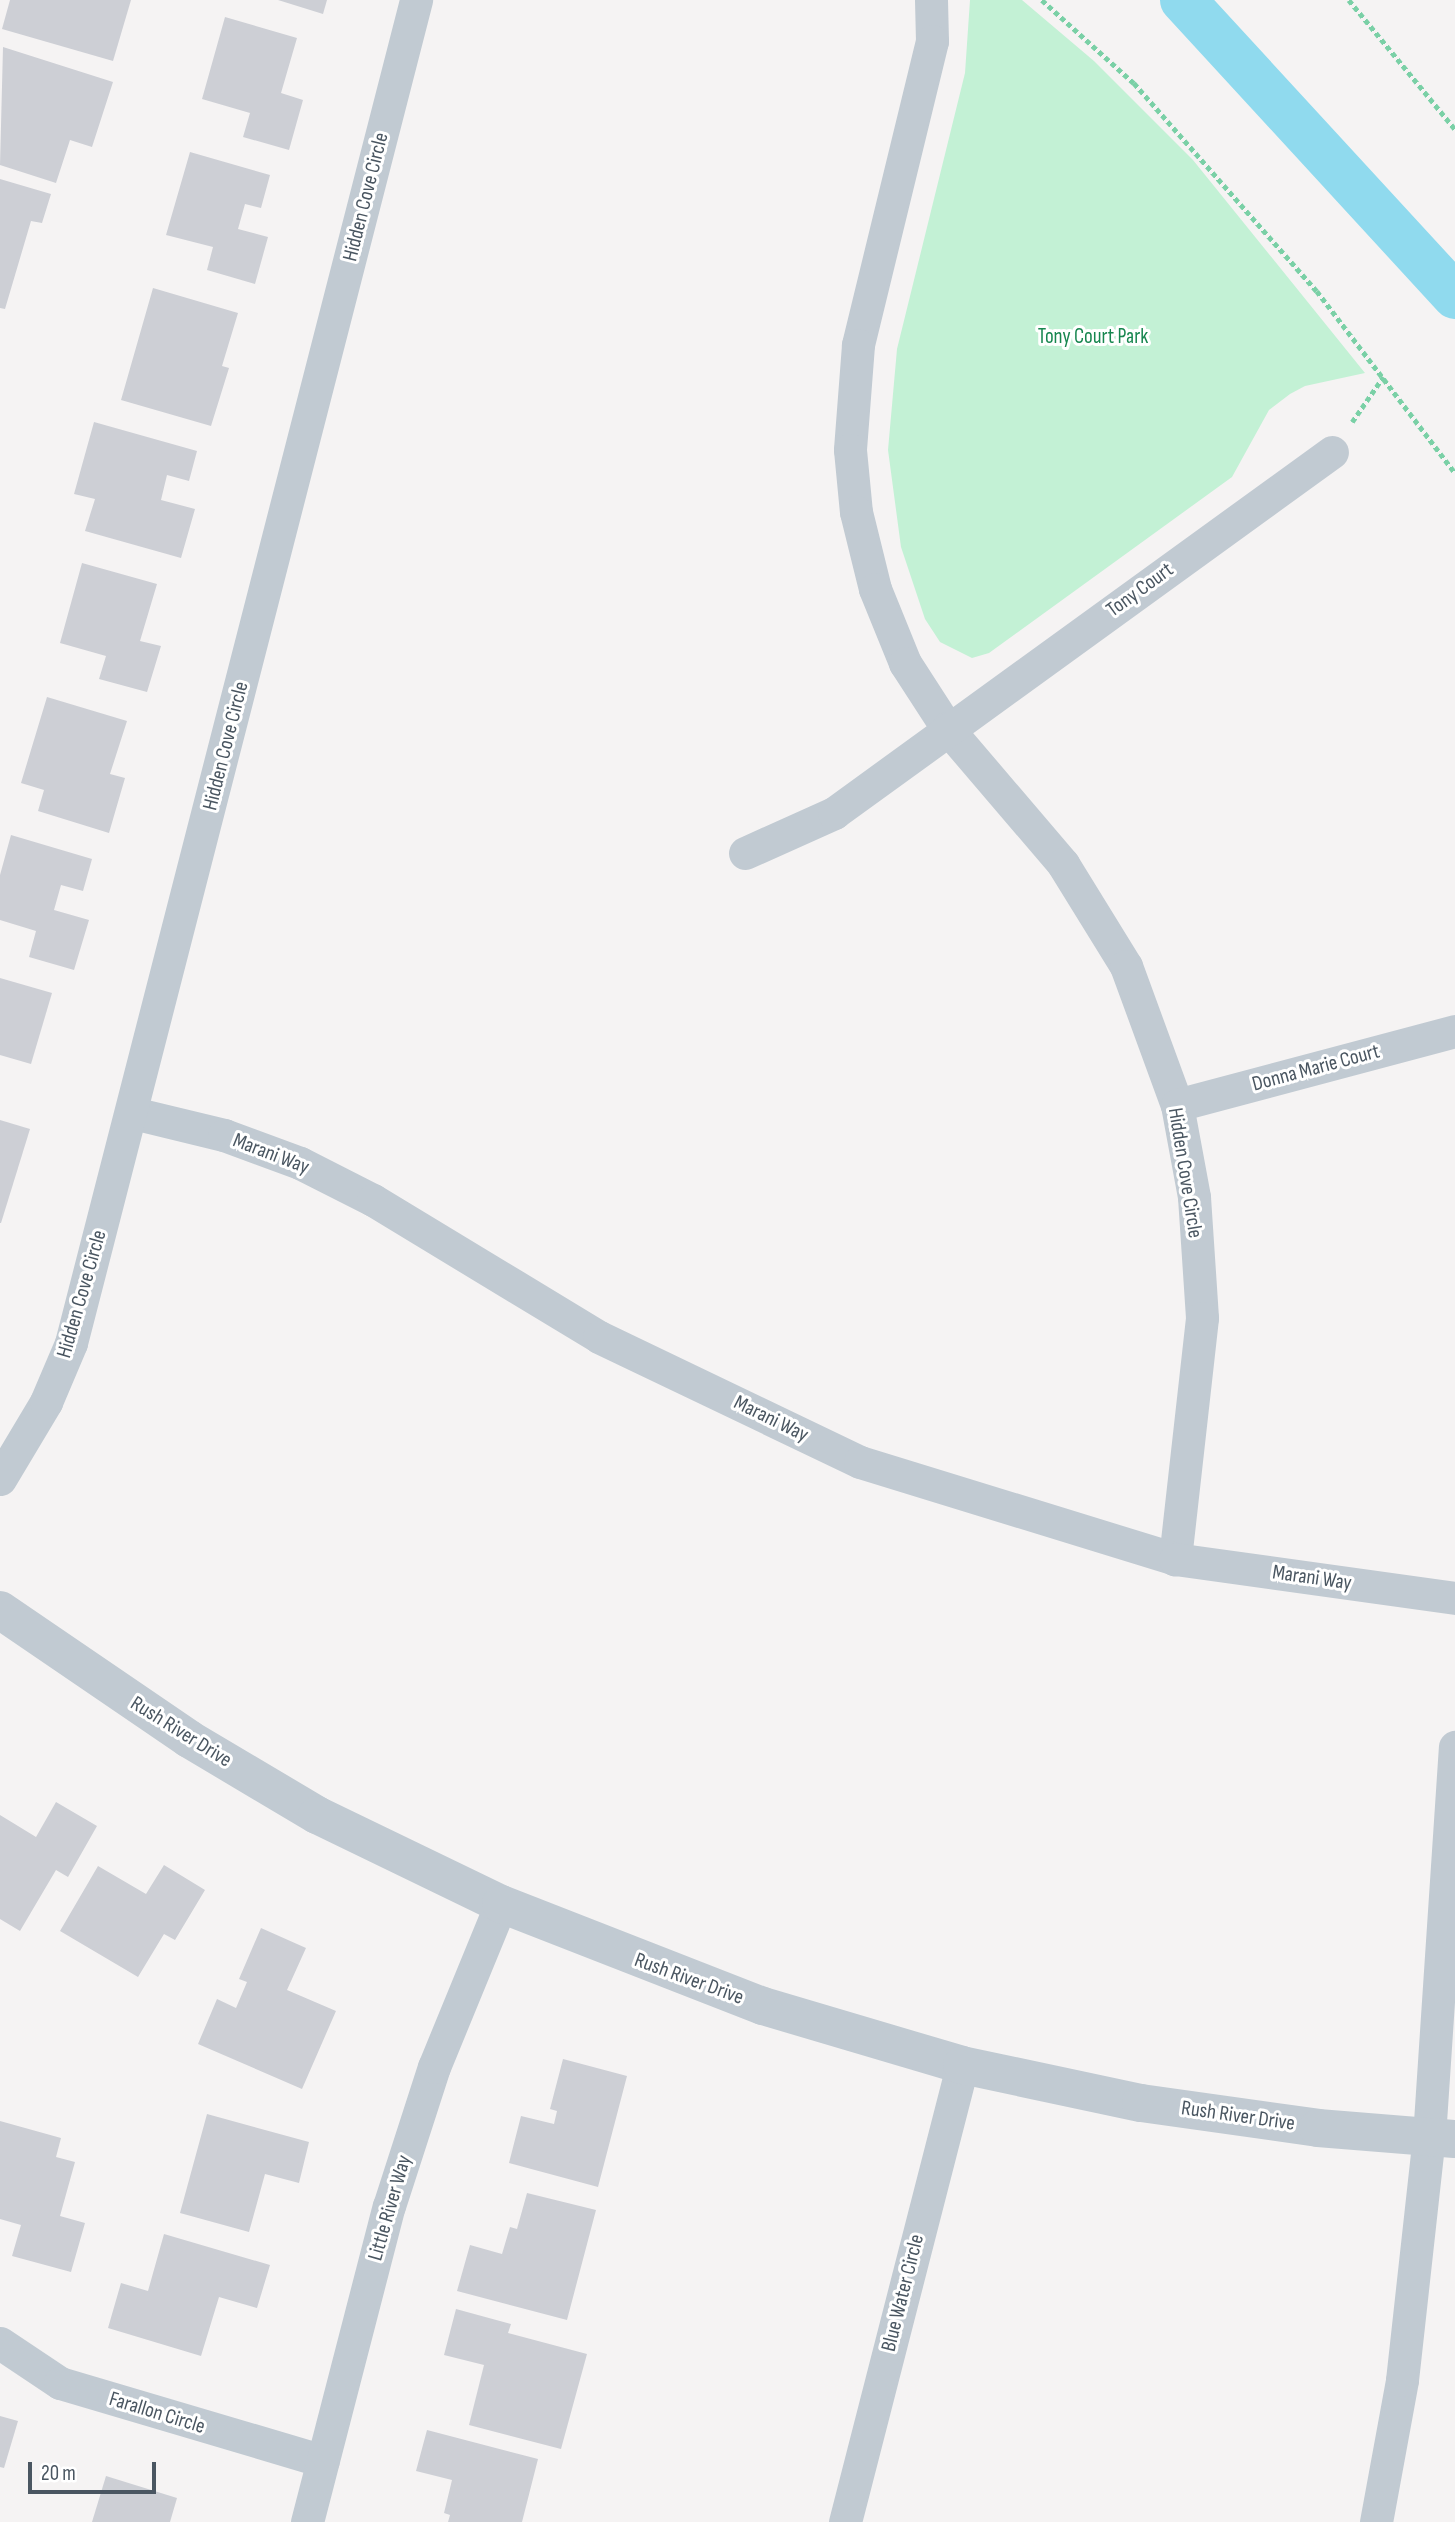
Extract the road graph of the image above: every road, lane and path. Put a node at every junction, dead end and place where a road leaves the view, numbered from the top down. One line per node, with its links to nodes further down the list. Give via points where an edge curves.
1 (416, 0): 13 (street, Hidden Cove Circle)
2 (931, 0): 9 (street, Hidden Cove Circle, via 932,41 858,345 850,450 856,512 875,589 905,663)
3 (1042, 0): 6 (path, via 1134,83 1317,291)
4 (1349, 0): 5 (path)
5 (1455, 129)
6 (1383, 377): 7 (path); 8 (path)
7 (1332, 452): 9 (street, Tony Court)
8 (1455, 473)
9 (947, 727): 10 (street, via 834,813); 12 (street, Hidden Cove Circle, via 1063,864 1119,955)
10 (745, 853)
11 (1455, 1031): 12 (street, Donna Marie Court)
12 (1177, 1105): 15 (street, Hidden Cove Circle, via 1194,1197 1202,1318)
13 (133, 1113): 14 (street, Hidden Cove Circle, via 71,1343 46,1402); 15 (street, Marani Way, via 224,1135 300,1163 373,1200 599,1337 860,1462)
14 (0, 1479)
15 (1175, 1559): 16 (street, Marani Way)
16 (1455, 1598)
17 (0, 1610): 19 (street, Rush River Drive, via 189,1739 317,1815)
18 (1455, 1747): 21 (street)
19 (501, 1904): 20 (street, Rush River Drive, via 763,2006); 23 (street, Little River Way, via 434,2067 389,2206)
20 (962, 2065): 21 (street, Rush River Drive, via 1141,2103 1318,2129); 25 (street, Blue Water Circle)
21 (1442, 2138): 26 (street)
22 (0, 2343): 23 (street, Farallon Circle, via 60,2383)
23 (323, 2461): 24 (street, Little River Way)
24 (307, 2522)
25 (845, 2522)
26 (1376, 2522)

